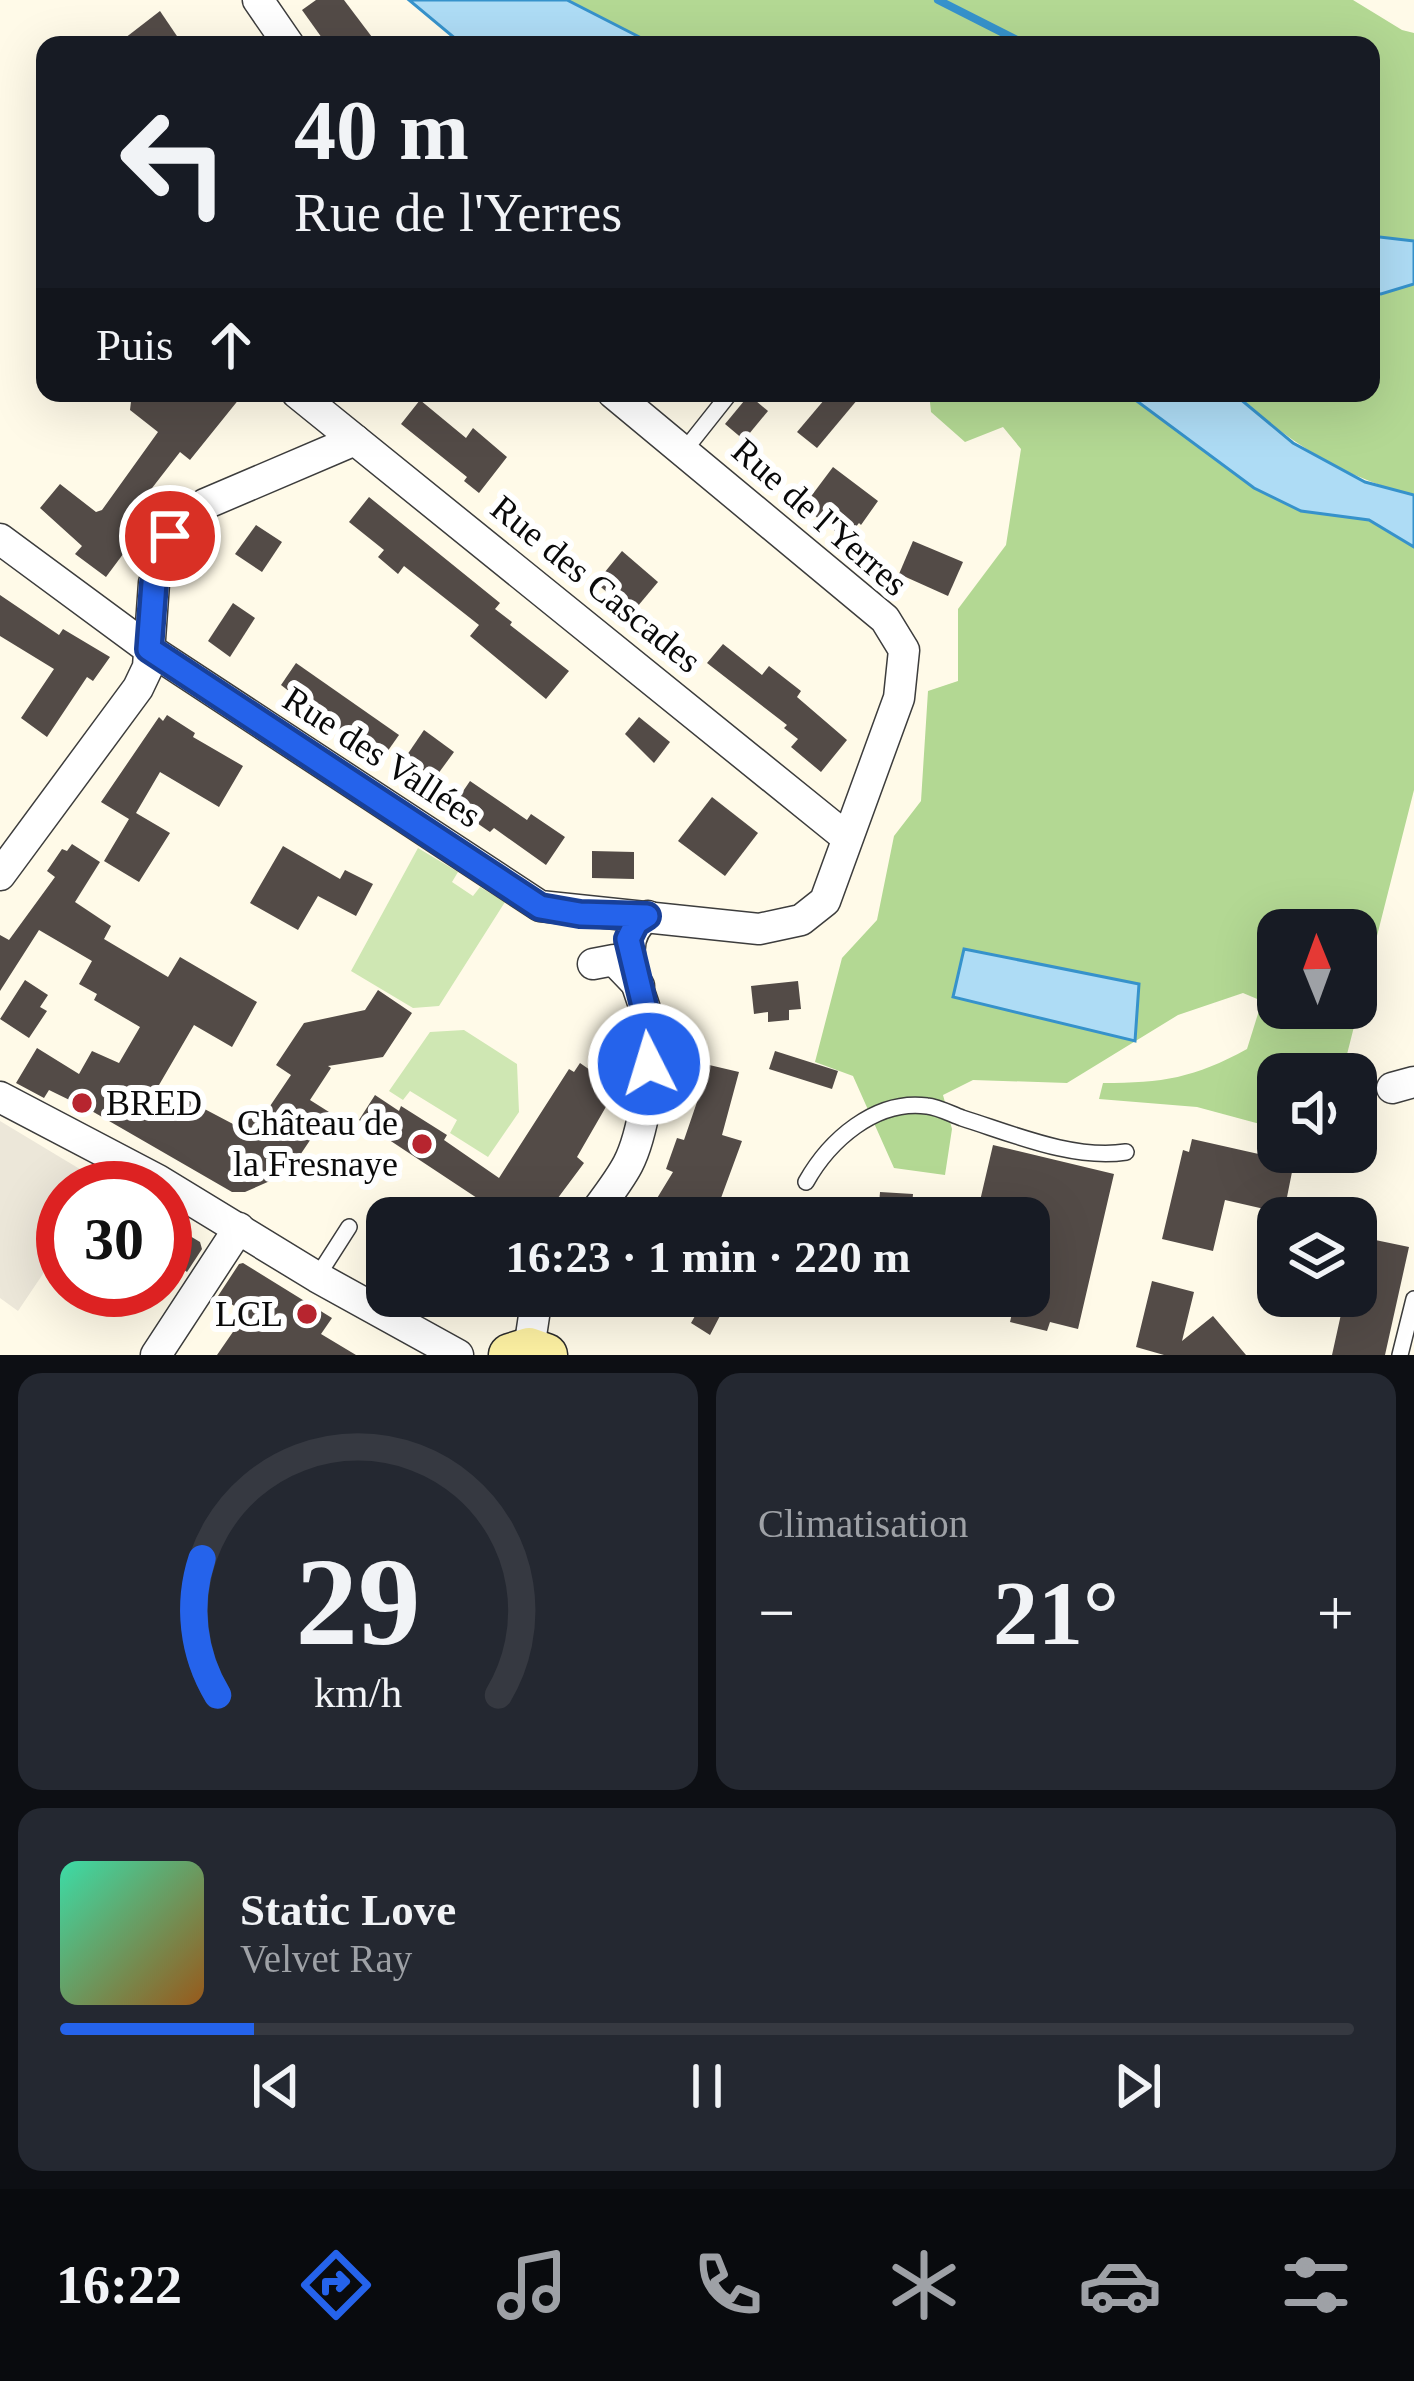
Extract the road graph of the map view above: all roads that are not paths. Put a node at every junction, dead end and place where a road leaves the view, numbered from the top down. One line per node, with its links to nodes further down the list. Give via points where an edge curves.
1 (258, 0): 2 (street)
2 (284, 36)
3 (309, 402): 6 (street, Rue des Cascades)
4 (625, 402): 7 (street, Rue de l'Yerres)
5 (723, 402): 7 (lane)
6 (355, 440): 9 (street, via 206,504 170,536 154,583); 10 (street, Rue des Cascades)
7 (684, 451): 10 (street, Rue de l'Yerres, via 885,619 904,650 899,698)
8 (0, 539): 9 (street, Rue des Vallées)
9 (149, 649): 11 (street, via 137,688); 12 (street, Rue des Vallées, via 540,907)
10 (846, 836): 13 (street, Rue de l'Yerres, via 825,901 801,920 759,929)
11 (0, 875)
12 (580, 914): 13 (street, Rue de l'Yerres)
13 (647, 916): 15 (street, via 628,939)
14 (593, 964): 15 (street, via 614,960)
15 (639, 986): 19 (street, via 651,1035 646,1094 629,1162)
16 (0, 1097): 21 (street)
17 (1126, 1152): 18 (lane, via 1100,1156 929,1106 899,1107 842,1136)
18 (806, 1182)
19 (605, 1197)
20 (349, 1227): 22 (lane)
21 (239, 1228): 22 (street); 26 (street)
22 (317, 1277): 27 (street)
23 (1414, 1299): 28 (lane)
24 (534, 1317): 25 (street)
25 (528, 1353)
26 (156, 1355)
27 (458, 1355)
28 (1400, 1355)

